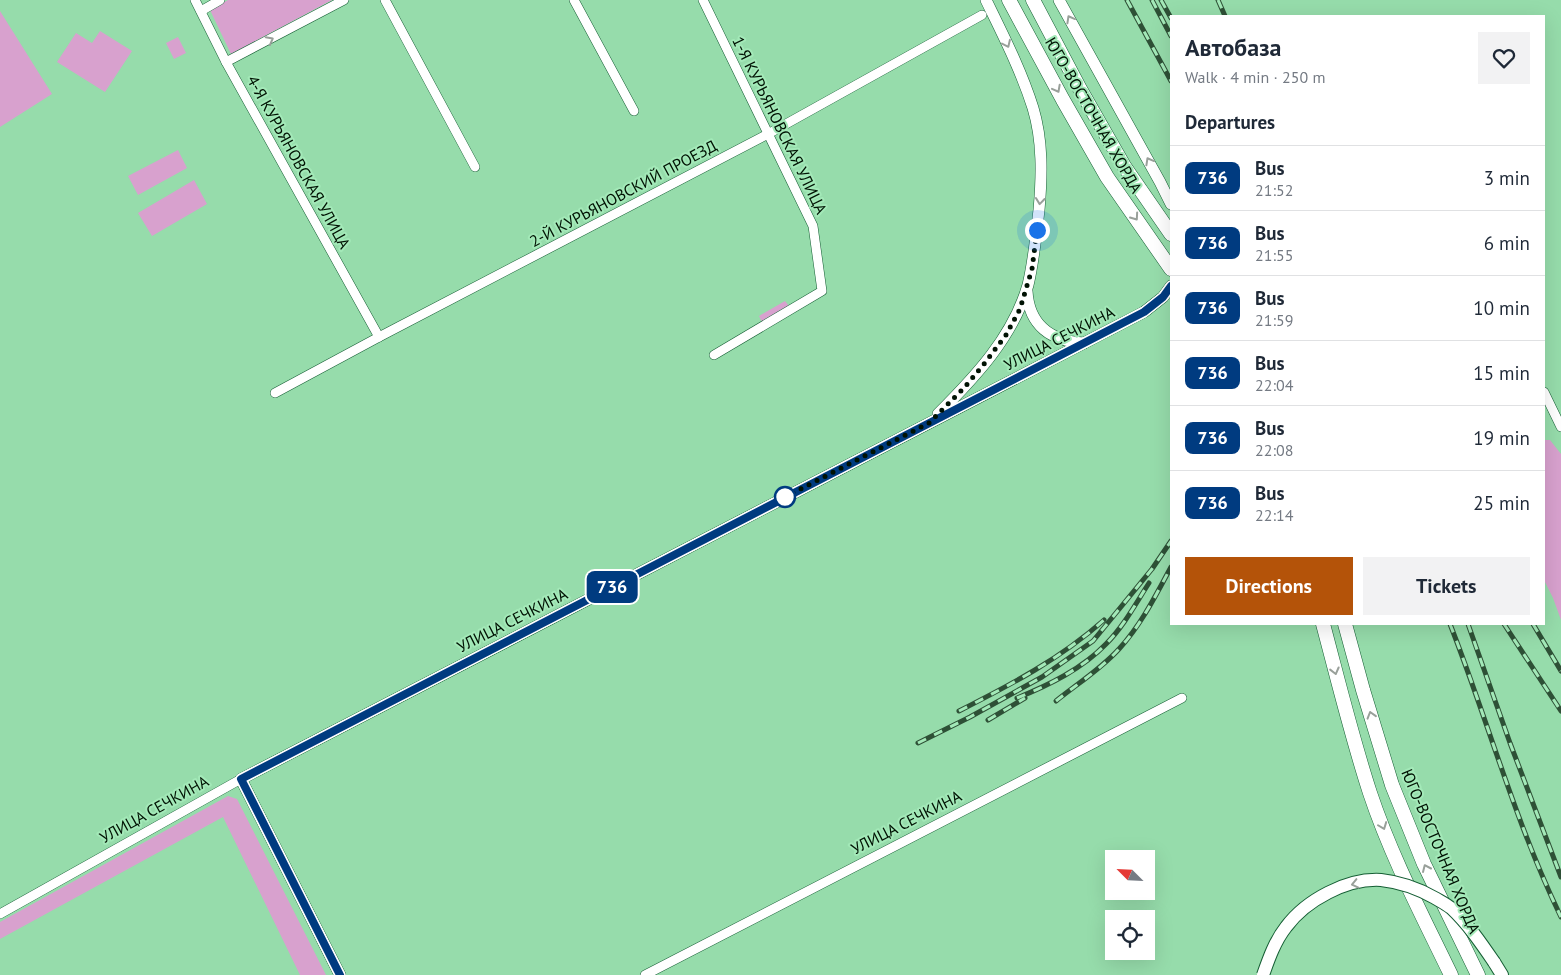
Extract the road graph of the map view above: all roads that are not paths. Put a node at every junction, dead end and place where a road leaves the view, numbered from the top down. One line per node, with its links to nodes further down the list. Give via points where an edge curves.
1 (195, 0): 11 (street, 4-Я КУРЬЯНОВСКАЯ УЛИЦА)
2 (220, 0): 11 (street)
3 (344, 0): 13 (street, one-way to 3)
4 (385, 0): 16 (street)
5 (574, 0): 14 (street)
6 (703, 0): 15 (street, 1-Я КУРЬЯНОВСКАЯ УЛИЦА)
7 (986, 0): 20 (street, one-way to 20, via 1018,68 1033,110 1041,147 1041,192)
8 (1009, 0): 19 (main road, ЮГО-ВОСТОЧНАЯ ХОРДА, one-way to 19, via 1106,177)
9 (1033, 0): 18 (main road, ЮГО-ВОСТОЧНАЯ ХОРДА, via 1124,166)
10 (1059, 0): 17 (street, one-way to 10)
11 (201, 11): 13 (street, 4-Я КУРЬЯНОВСКАЯ УЛИЦА)
12 (982, 15): 15 (street, 2-Й КУРЬЯНОВСКИЙ ПРОЕЗД)
13 (226, 62): 22 (street, 4-Я КУРЬЯНОВСКАЯ УЛИЦА)
14 (634, 111)
15 (768, 134): 22 (street, 2-Й КУРЬЯНОВСКИЙ ПРОЕЗД); 24 (street, 1-Я КУРЬЯНОВСКАЯ УЛИЦА, via 813,226 822,291)
16 (475, 168)
17 (1170, 202)
18 (1170, 233)
19 (1170, 268)
20 (1027, 287): 23 (street, via 1031,312 1043,329 1064,340); 27 (street, via 1006,335 964,388)
21 (1170, 287): 23 (street, УЛИЦА СЕЧКИНА, via 1144,312)
22 (379, 336): 25 (street, 2-Й КУРЬЯНОВСКИЙ ПРОЕЗД)
23 (1084, 343): 27 (street, УЛИЦА СЕЧКИНА)
24 (714, 355)
25 (275, 393)
26 (1545, 394): 28 (street)
27 (929, 423): 32 (street, УЛИЦА СЕЧКИНА)
28 (1561, 427)
29 (1323, 625): 37 (main road, one-way to 37, via 1370,794 1400,871)
30 (1345, 625): 38 (main road, ЮГО-ВОСТОЧНАЯ ХОРДА, one-way to 30, via 1424,864 1392,785)
31 (1182, 698): 35 (street, УЛИЦА СЕЧКИНА)
32 (241, 779): 33 (street, УЛИЦА СЕЧКИНА); 34 (street)
33 (0, 914)
34 (340, 975)
35 (645, 975)
36 (1263, 975): 39 (main road, one-way to 36, bridge, via 1475,934 1450,908 1407,885 1381,880 1356,883 1330,892 1308,905 1286,927 1270,953)
37 (1450, 975)
38 (1478, 975)
39 (1502, 975)

